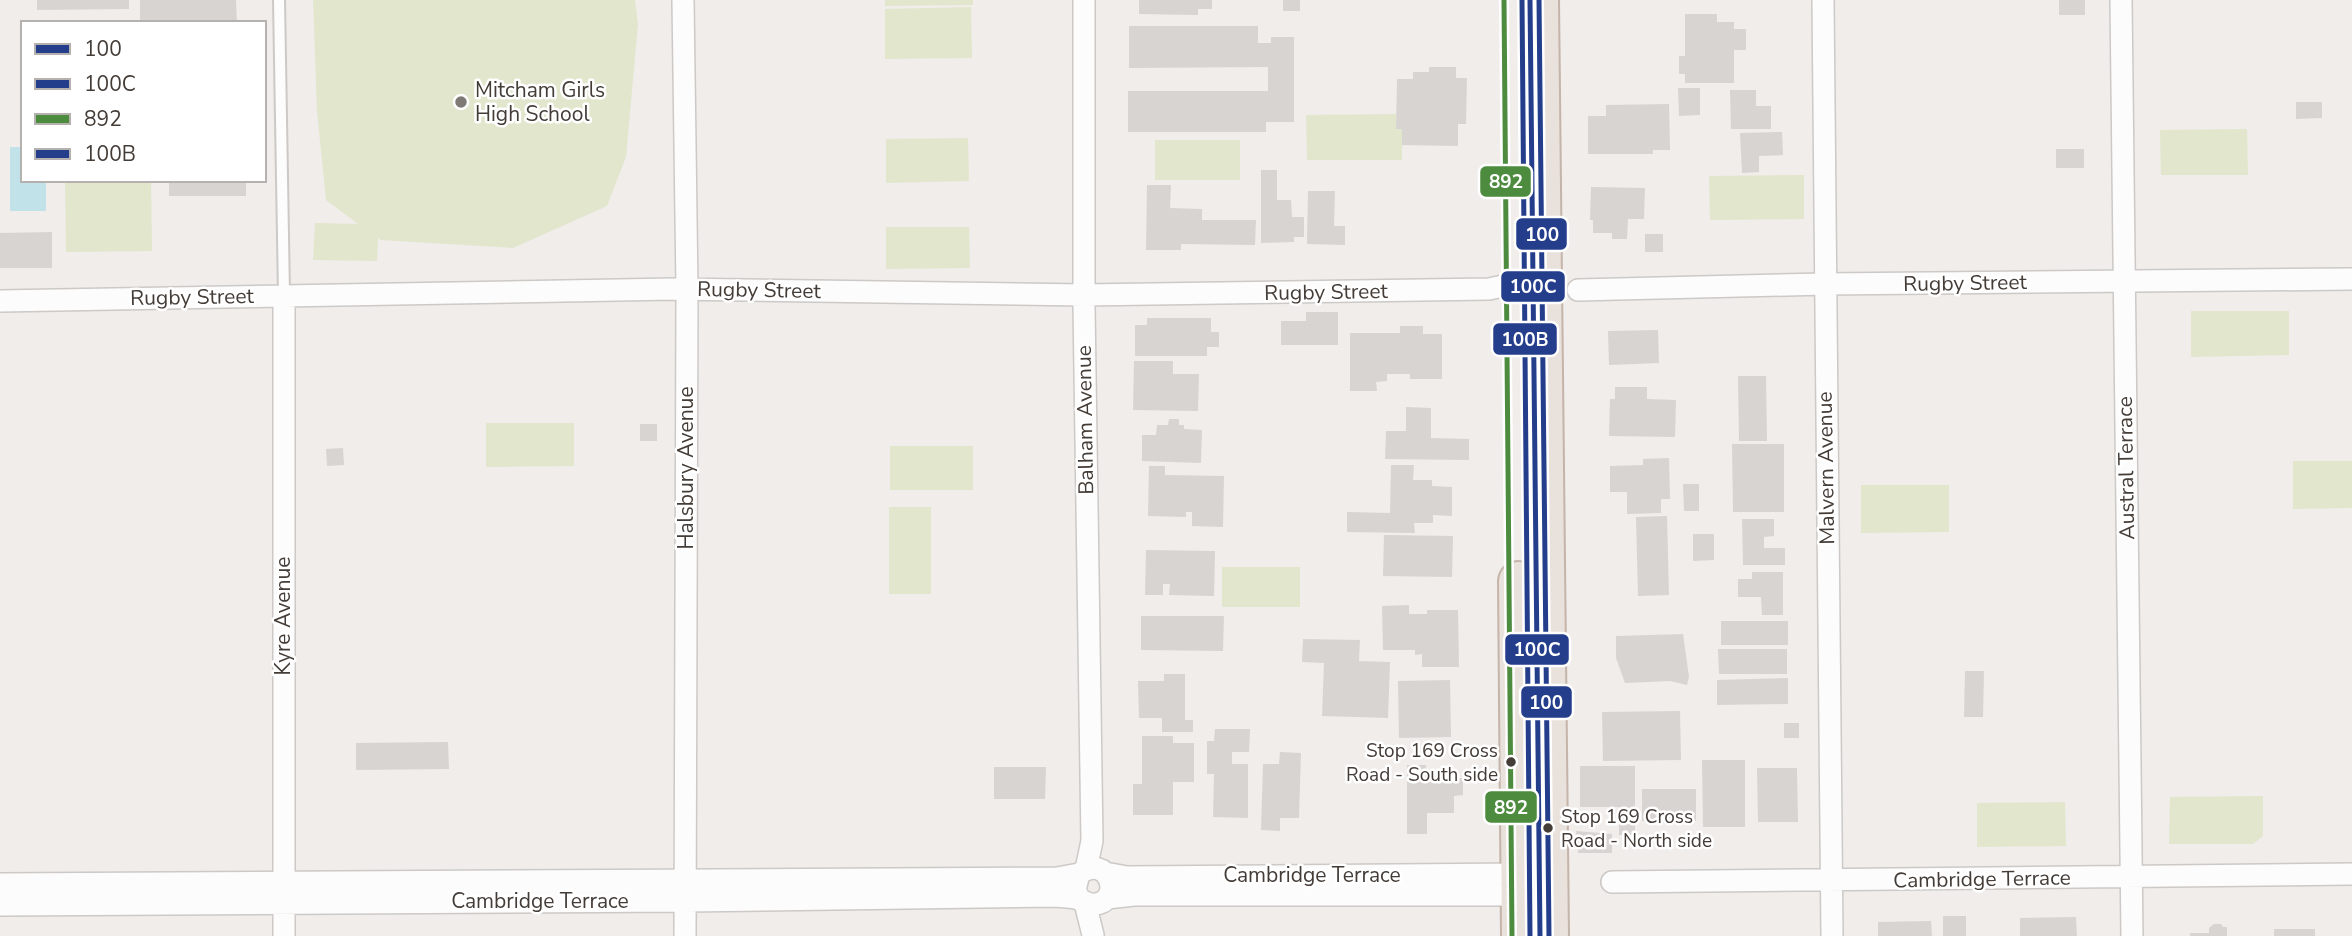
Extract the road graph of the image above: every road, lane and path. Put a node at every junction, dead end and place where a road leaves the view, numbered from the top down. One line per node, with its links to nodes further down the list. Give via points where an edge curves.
1 (279, 0): 14 (lane)
2 (683, 0): 12 (street, Halsbury Avenue)
3 (1084, 0): 15 (street, Balham Avenue)
4 (1513, 0): 10 (highway)
5 (1539, 0): 24 (highway)
6 (1823, 0): 11 (street, Malvern Avenue)
7 (2121, 0): 9 (street, Austral Terrace)
8 (2352, 279): 9 (street, Rugby Street)
9 (2124, 281): 11 (street, Rugby Street); 19 (street, Austral Terrace)
10 (1517, 282): 15 (street, Rugby Street, via 1489,289); 24 (highway)
11 (1824, 284): 13 (street, Rugby Street); 21 (street, Malvern Avenue)
12 (687, 289): 14 (street, Rugby Street); 15 (street, Rugby Street); 20 (street, Halsbury Avenue)
13 (1578, 290)
14 (284, 295): 16 (street, Rugby Street); 29 (street, Kyre Avenue)
15 (1083, 295): 17 (street, Balham Avenue)
16 (0, 301)
17 (1093, 871): 25 (street, Cambridge Terrace); 26 (street, Cambridge Terrace); 32 (street, via 1075,890); 32 (street, via 1109,877 1111,888)
18 (2352, 874): 19 (street, Cambridge Terrace)
19 (2130, 877): 21 (street, Cambridge Terrace); 40 (street, Austral Terrace)
20 (684, 879): 27 (street, Cambridge Terrace); 28 (street, Cambridge Terrace); 31 (street, Halsbury Avenue)
21 (1831, 881): 22 (street, Cambridge Terrace); 39 (street, Malvern Avenue)
22 (1612, 882)
23 (0, 884): 30 (street, Cambridge Terrace)
24 (1529, 884): 25 (street, Cambridge Terrace); 37 (highway); 38 (highway)
25 (1171, 885): 32 (street, Cambridge Terrace)
26 (949, 888): 27 (street, Cambridge Terrace); 32 (street, Cambridge Terrace)
27 (826, 889): 31 (street, Cambridge Terrace)
28 (572, 891): 29 (street, Cambridge Terrace); 31 (street, Cambridge Terrace)
29 (283, 892): 30 (street, Cambridge Terrace); 34 (street, Kyre Avenue)
30 (39, 894): 33 (street, Cambridge Terrace)
31 (685, 901): 35 (street, Halsbury Avenue)
32 (1093, 901): 36 (street)
33 (0, 905)
34 (284, 936)
35 (685, 936)
36 (1093, 936)
37 (1521, 936)
38 (1549, 936)
39 (1832, 936)
40 (2132, 936)

